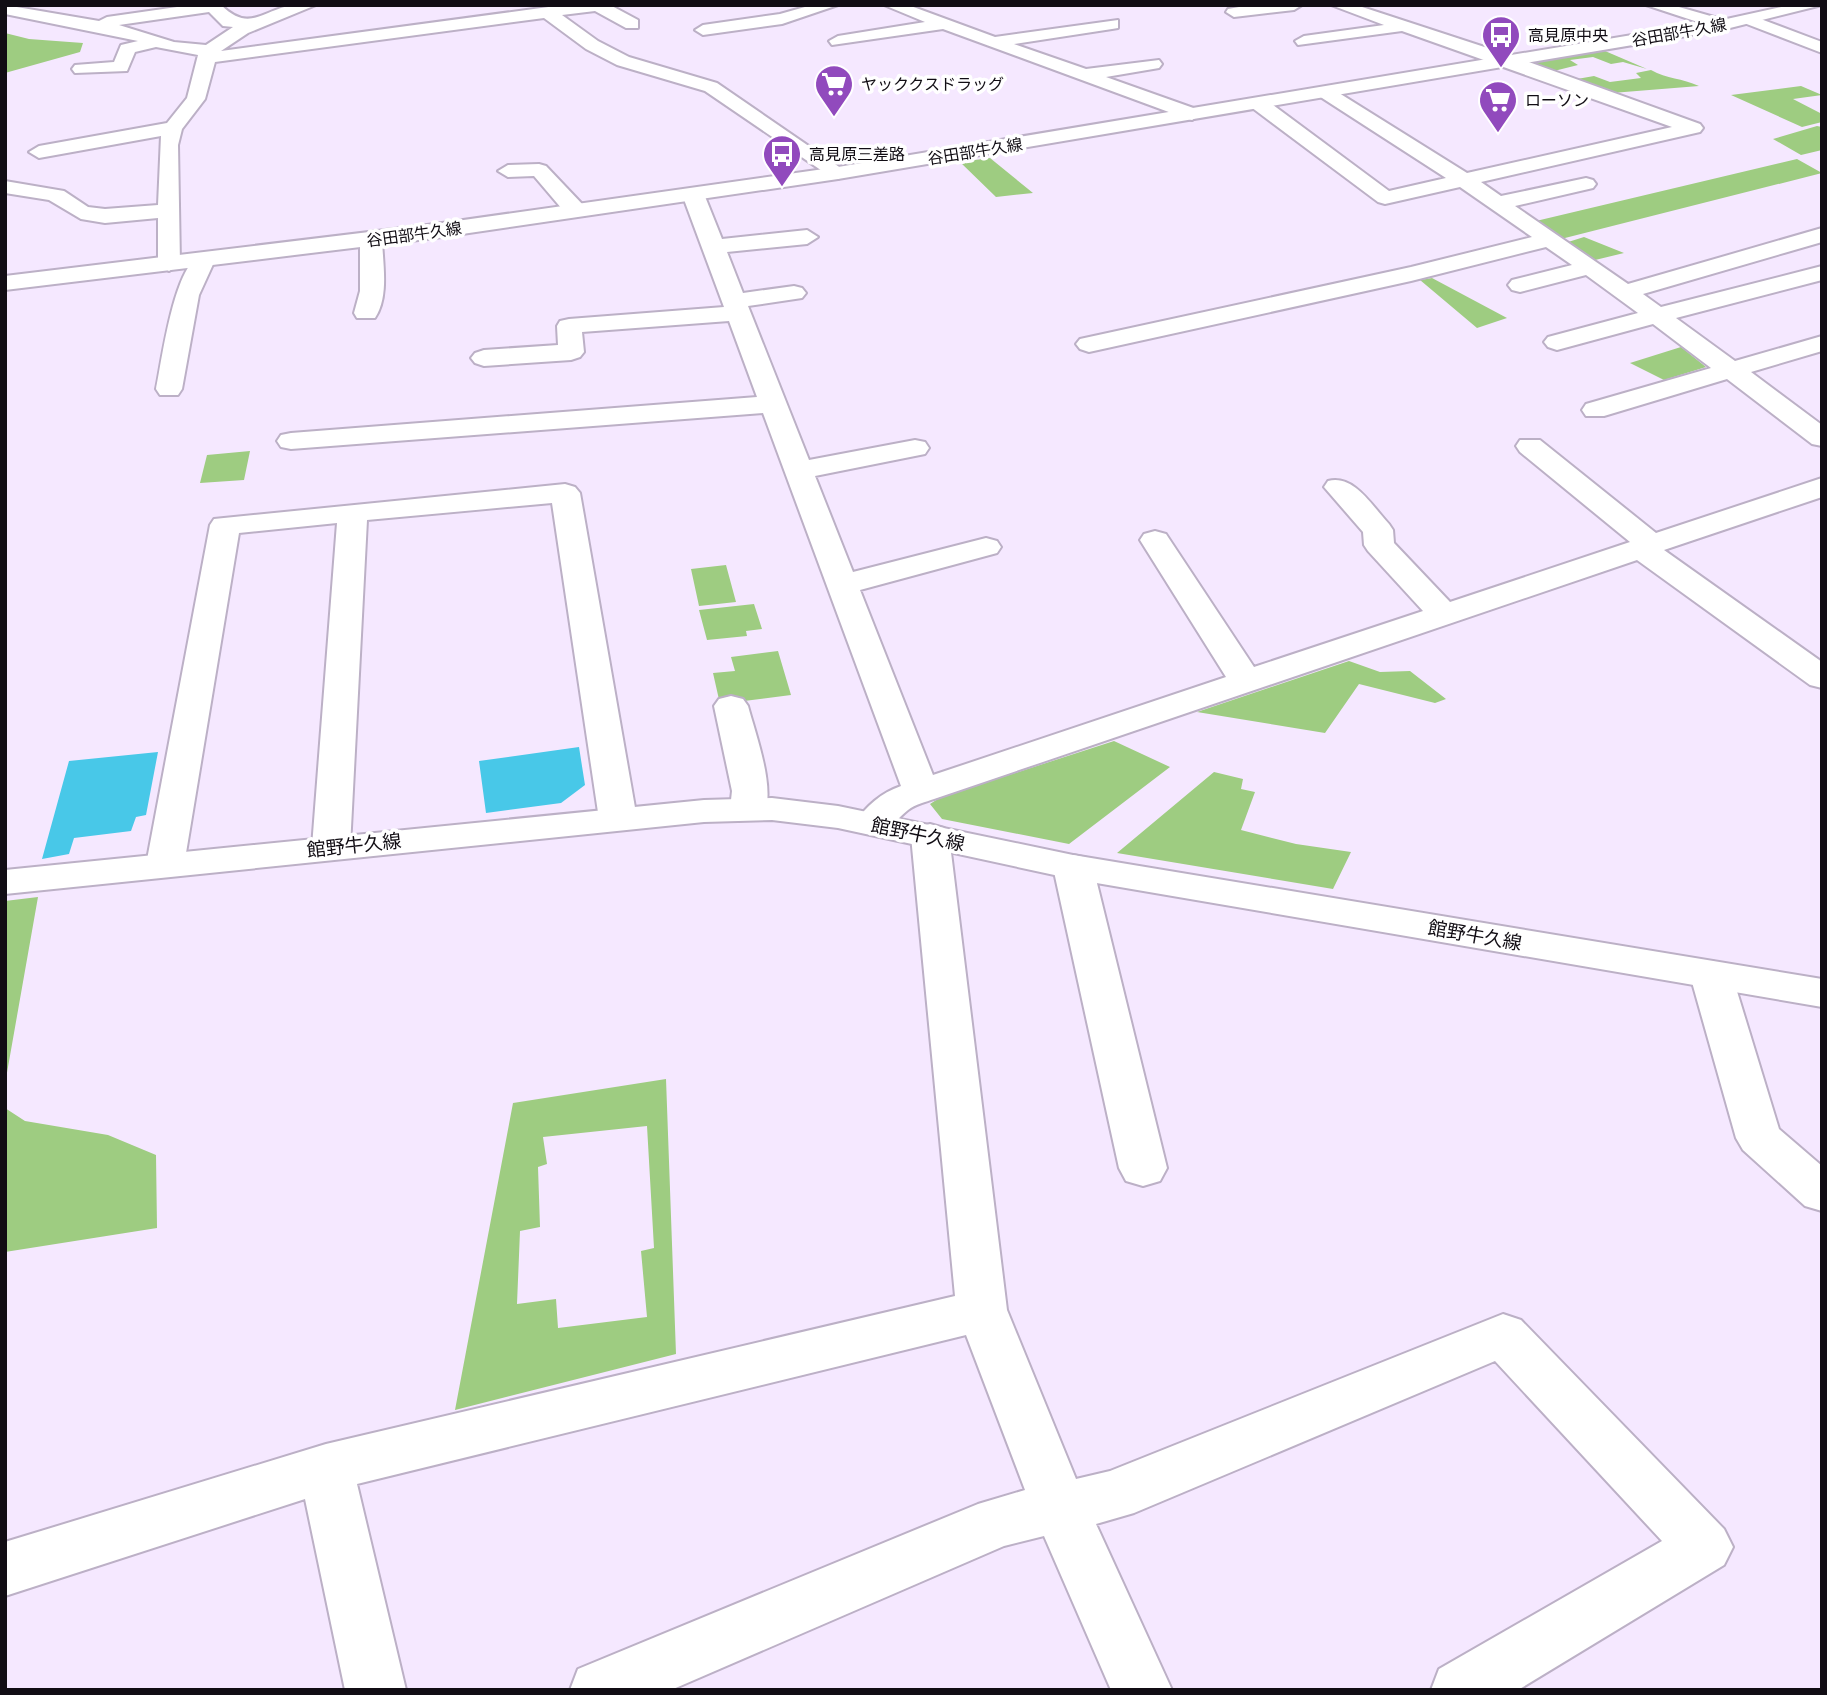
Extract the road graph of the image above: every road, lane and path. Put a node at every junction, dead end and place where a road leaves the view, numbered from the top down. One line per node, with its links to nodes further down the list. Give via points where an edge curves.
1 (57, 5): 10 (street)
2 (307, 5): 16 (street)
3 (600, 5): 12 (street); 17 (street)
4 (830, 5): 23 (street, via 782,19)
5 (892, 5): 19 (street)
6 (1294, 5): 11 (street)
7 (1339, 5): 21 (street)
8 (1654, 5): 20 (street)
9 (1814, 5): 13 (street, 谷田部牛久線)
10 (11, 10): 15 (street)
11 (1234, 12)
12 (548, 13): 22 (street); 25 (street)
13 (1750, 20): 20 (street, 谷田部牛久線); 30 (street)
14 (984, 21): 19 (street)
15 (90, 24): 16 (street, via 213,7 229,22); 28 (street)
16 (253, 24): 31 (street)
17 (632, 24)
18 (1112, 24): 29 (street)
19 (946, 25): 26 (street); 29 (street)
20 (1722, 25): 33 (street, 谷田部牛久線)
21 (1407, 27): 27 (street); 33 (street)
22 (568, 28): 24 (street); 45 (street, via 623,61 711,87)
23 (702, 30)
24 (541, 32)
25 (343, 40): 31 (street); 32 (street)
26 (838, 41)
27 (1304, 41)
28 (155, 42): 31 (street); 35 (street, via 127,49 121,67)
29 (992, 42): 36 (street)
30 (1822, 48)
31 (207, 54): 40 (street, via 196,99)
32 (360, 57)
33 (1509, 61): 37 (street, 谷田部牛久線); 41 (street, via 1693,128)
34 (1153, 64): 36 (street)
35 (80, 69)
36 (1083, 75): 39 (street)
37 (1325, 92): 38 (street, 谷田部牛久線); 46 (street)
38 (1258, 103): 39 (street, 谷田部牛久線); 46 (street, via 1385,198)
39 (1192, 114): 45 (street, 谷田部牛久線)
40 (173, 128): 43 (street); 51 (street, via 168,145)
41 (1666, 134): 42 (street); 46 (street)
42 (1703, 148)
43 (39, 152)
44 (508, 171): 52 (street, via 539,170)
45 (838, 173): 49 (street, 谷田部牛久線)
46 (1464, 181): 50 (street)
47 (1587, 184): 50 (street)
48 (5, 187): 51 (street, via 57,196 74,203 82,213 105,216)
49 (693, 194): 52 (street, 谷田部牛久線); 57 (street)
50 (1499, 203): 55 (street)
51 (169, 210): 59 (street)
52 (576, 211): 56 (street, 谷田部牛久線)
53 (1822, 235): 64 (street)
54 (807, 237): 57 (street)
55 (1550, 239): 60 (street); 71 (street)
56 (370, 240): 58 (street, 谷田部牛久線); 67 (street, via 372,291)
57 (714, 247): 66 (street)
58 (204, 260): 59 (street, 谷田部牛久線); 74 (street, via 187,295)
59 (170, 264): 62 (street, 谷田部牛久線)
60 (1588, 268): 63 (street); 64 (street)
61 (1822, 273): 68 (street)
62 (5, 283)
63 (1520, 285)
64 (1624, 292): 68 (street)
65 (794, 293): 66 (street)
66 (736, 307): 72 (street, via 569,326 571,352); 75 (street)
67 (366, 313)
68 (1659, 316): 69 (street); 73 (street)
69 (1557, 342)
70 (1822, 343): 73 (street)
71 (1089, 344)
72 (484, 358)
73 (1731, 370): 76 (street); 77 (street)
74 (169, 389)
75 (774, 404): 78 (street); 81 (street)
76 (1595, 410)
77 (1822, 438)
78 (291, 441)
79 (1530, 446): 86 (street)
80 (915, 448): 81 (street)
81 (799, 470): 88 (street)
82 (1338, 487): 89 (street, via 1378,530 1379,545)
83 (1822, 487): 86 (street)
84 (353, 513): 95 (street, via 565,493); 98 (street); 99 (street, via 225,525)
85 (1155, 540): 91 (street)
86 (1646, 546): 89 (street); 90 (street)
87 (986, 547): 88 (street)
88 (842, 585): 93 (street)
89 (1444, 614): 91 (street)
90 (1822, 678)
91 (1245, 680): 93 (street)
92 (731, 706): 94 (street, via 750,791)
93 (921, 791): 96 (street, via 897,800)
94 (749, 809): 95 (street, 館野牛久線); 96 (street, 館野牛久線)
95 (618, 819): 98 (street, 館野牛久線)
96 (873, 824): 97 (street, 館野牛久線)
97 (930, 836): 100 (street, 館野牛久線); 106 (street)
98 (331, 847): 99 (street, 館野牛久線)
99 (165, 865): 101 (street, 館野牛久線)
100 (1073, 867): 102 (street, 館野牛久線); 104 (street)
101 (5, 882)
102 (1711, 975): 103 (street, 館野牛久線); 105 (street, via 1759,1138)
103 (1822, 993)
104 (1143, 1168)
105 (1822, 1193)
106 (982, 1310): 107 (street); 108 (street)
107 (326, 1468): 109 (street); 110 (street)
108 (1060, 1508): 111 (street, via 998,1522); 112 (street); 113 (street, via 1114,1495 1503,1335 1704,1547)
109 (5, 1569)
110 (376, 1690)
111 (600, 1690)
112 (1142, 1690)
113 (1461, 1690)

